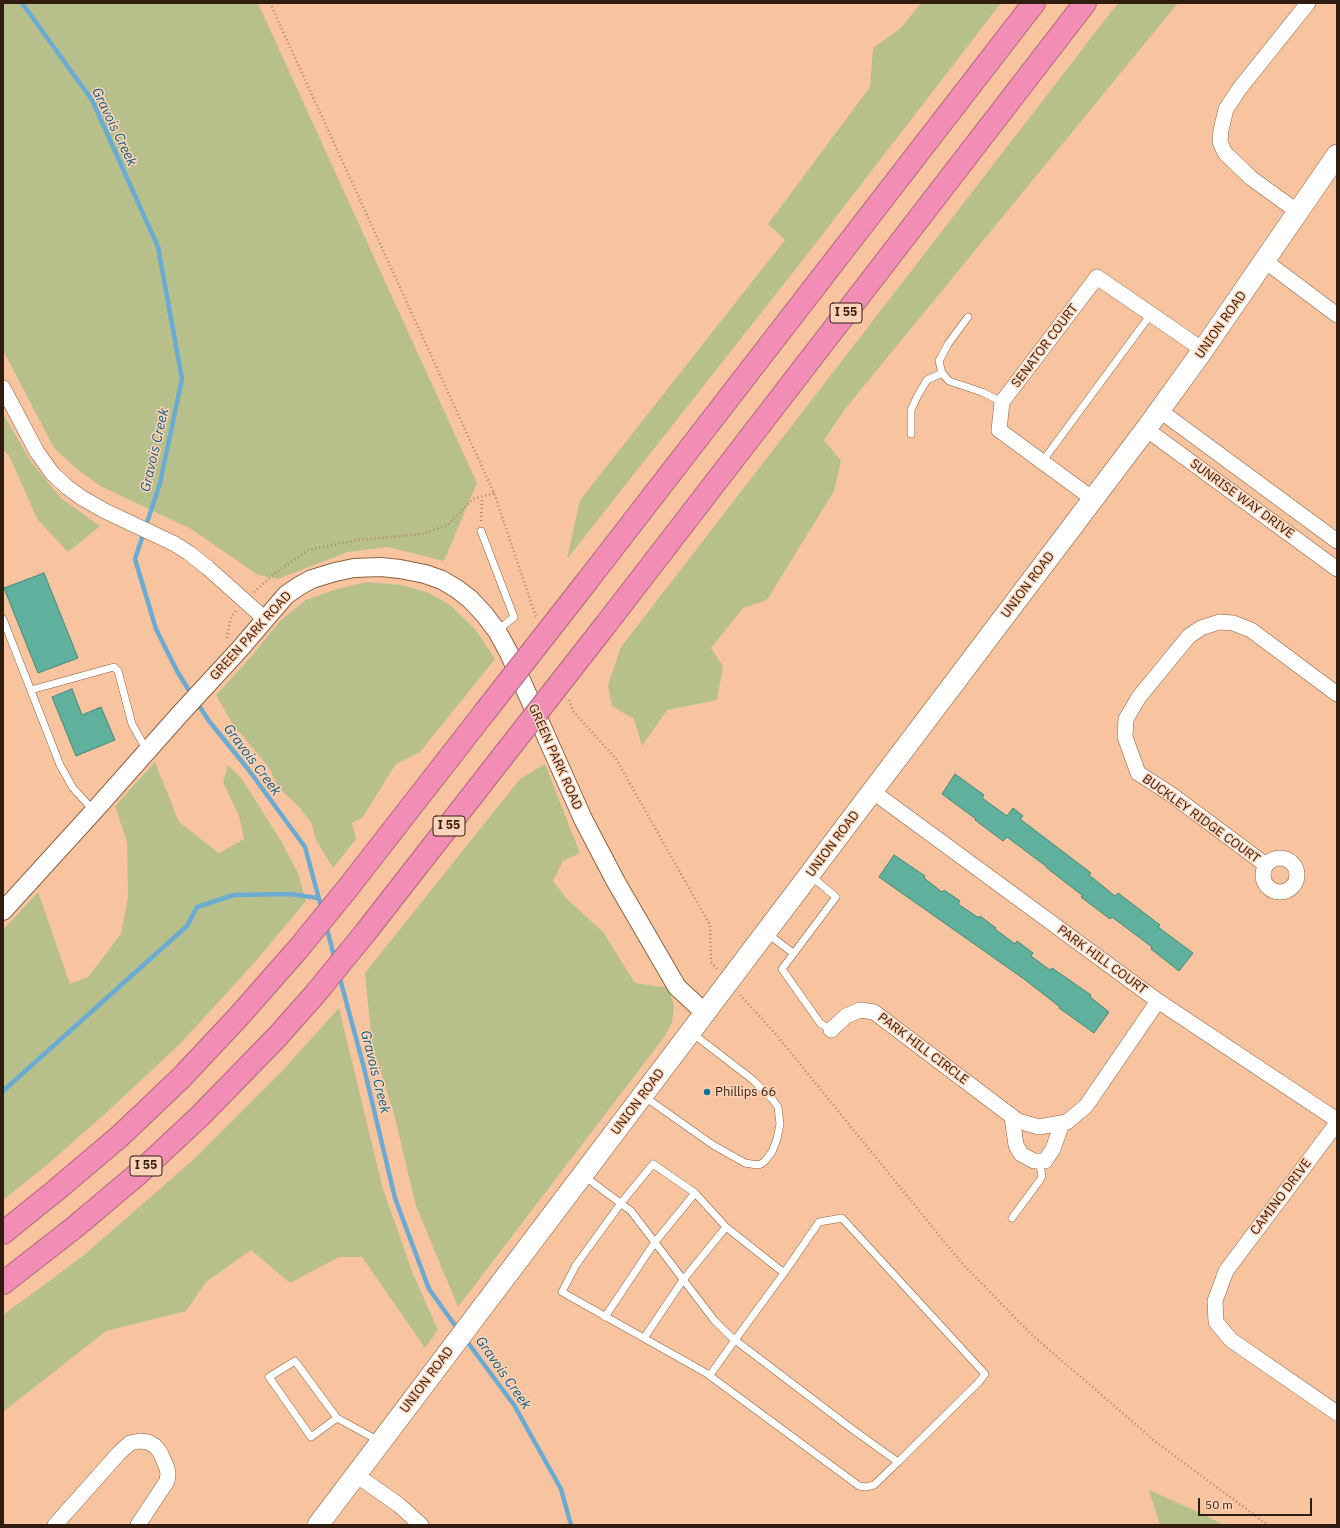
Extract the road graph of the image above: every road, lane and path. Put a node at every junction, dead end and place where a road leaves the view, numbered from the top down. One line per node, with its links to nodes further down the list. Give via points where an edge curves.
1 (270, 3): 19 (path)
2 (1034, 3): 59 (highway, bridge, via 588,580 298,949 181,1078 120,1136)
3 (1086, 3): 63 (highway, I 55, bridge, via 607,623 321,987 277,1037 205,1111 139,1173 75,1228)
4 (1308, 3): 6 (street, via 1226,109 1220,142 1225,153 1252,178)
5 (1336, 159): 6 (main road, UNION ROAD)
6 (1298, 212): 7 (main road, UNION ROAD)
7 (1265, 260): 9 (street); 11 (main road, UNION ROAD)
8 (1151, 314): 11 (street, SENATOR COURT); 14 (street, SENATOR COURT, via 1097,277); 18 (lane)
9 (1337, 314)
10 (968, 317): 12 (lane, via 939,361)
11 (1203, 350): 15 (main road, UNION ROAD)
12 (942, 372): 14 (lane, via 948,381 982,392); 17 (lane, via 928,380 918,395 911,410)
13 (3, 388): 26 (street, via 37,452 52,473 67,487 106,511 175,544 208,568)
14 (1002, 402): 18 (street, via 999,430)
15 (1160, 410): 16 (main road, UNION ROAD); 23 (street, SUNRISE WAY DRIVE)
16 (1146, 429): 21 (main road, UNION ROAD); 24 (street, SUNRISE WAY DRIVE)
17 (911, 434)
18 (1042, 462): 21 (street)
19 (494, 493): 20 (path); 25 (path)
20 (482, 497): 22 (path); 26 (path, via 473,499 448,525 422,534 358,540 308,550 274,574)
21 (1093, 499): 35 (main road, UNION ROAD)
22 (481, 531): 29 (lane, via 514,617)
23 (1337, 541)
24 (1337, 569)
25 (529, 599)
26 (245, 601): 28 (street); 30 (path, via 231,617)
27 (3, 619): 31 (lane)
28 (265, 619): 29 (street, GREEN PARK ROAD, via 286,595 312,579 354,568 381,567 419,573 442,580 470,599); 34 (street, GREEN PARK ROAD)
29 (497, 632): 45 (street, GREEN PARK ROAD, via 509,653 583,819 616,882 677,987)
30 (226, 640)
31 (31, 690): 34 (lane, via 114,667 118,671 132,724); 36 (lane, via 60,765 73,788)
32 (1337, 694): 37 (street, BUCKLEY RIDGE COURT, via 1251,630 1233,623 1219,622 1201,628 1189,636 1139,698 1126,719 1125,737 1138,773)
33 (573, 711): 42 (path, via 616,759 710,925 711,962)
34 (147, 751): 36 (street, GREEN PARK ROAD)
35 (872, 791): 38 (main road, UNION ROAD); 44 (street, PARK HILL COURT)
36 (94, 811): 39 (street, GREEN PARK ROAD)
37 (1266, 865)
38 (809, 875): 40 (main road, UNION ROAD); 41 (lane, via 836,897)
39 (4, 907)
40 (766, 933): 41 (lane); 45 (main road, UNION ROAD)
41 (793, 953): 46 (lane, via 782,969 820,1023)
42 (715, 967)
43 (742, 997): 77 (path, via 774,1032 960,1261 1031,1334 1156,1442)
44 (1158, 1001): 50 (street, PARK HILL COURT); 51 (street, PARK HILL CIRCLE, via 1086,1106 1067,1122)
45 (705, 1012): 47 (main road, UNION ROAD)
46 (830, 1030): 49 (street, PARK HILL CIRCLE, via 846,1016 860,1010 874,1012)
47 (690, 1032): 48 (main road, UNION ROAD); 48 (lane, via 753,1080 778,1107 780,1124 775,1147 769,1156 757,1165 745,1163 713,1145)
48 (643, 1096): 54 (main road, UNION ROAD)
49 (1012, 1117): 51 (street, PARK HILL CIRCLE, via 1039,1127); 53 (street, via 1016,1144 1021,1154 1034,1162)
50 (1337, 1120)
51 (1062, 1123): 53 (street, via 1053,1149 1045,1161)
52 (1337, 1123): 68 (street, CAMINO DRIVE, via 1226,1271 1215,1301 1216,1322 1231,1340)
53 (1039, 1161): 57 (lane, via 1042,1176)
54 (583, 1175): 56 (lane); 70 (main road, UNION ROAD)
55 (695, 1193): 56 (lane, via 653,1164); 58 (lane); 60 (lane)
56 (621, 1203): 60 (lane, via 631,1211); 64 (lane, via 576,1265 562,1292)
57 (1012, 1218)
58 (726, 1227): 61 (lane); 62 (lane)
59 (3, 1233)
60 (655, 1242): 62 (lane); 64 (lane)
61 (784, 1273): 66 (lane); 71 (lane, via 819,1222 842,1218 985,1374)
62 (683, 1280): 65 (lane); 66 (lane, via 714,1320)
63 (3, 1283)
64 (606, 1317): 65 (lane)
65 (644, 1338): 67 (lane)
66 (735, 1340): 67 (lane); 71 (lane)
67 (710, 1375): 71 (lane, via 858,1486 874,1485)
68 (1337, 1413)
69 (337, 1418): 69 (lane, via 311,1437 269,1377 295,1361); 70 (lane)
70 (381, 1442): 72 (main road, UNION ROAD)
71 (898, 1462)
72 (356, 1475): 75 (main road, UNION ROAD); 76 (street, via 399,1505)
73 (55, 1525): 74 (street, via 119,1453 130,1443 140,1441 148,1442 160,1452 168,1468 168,1474 167,1481)
74 (138, 1525)
75 (318, 1525)
76 (421, 1525)
77 (1268, 1525)

